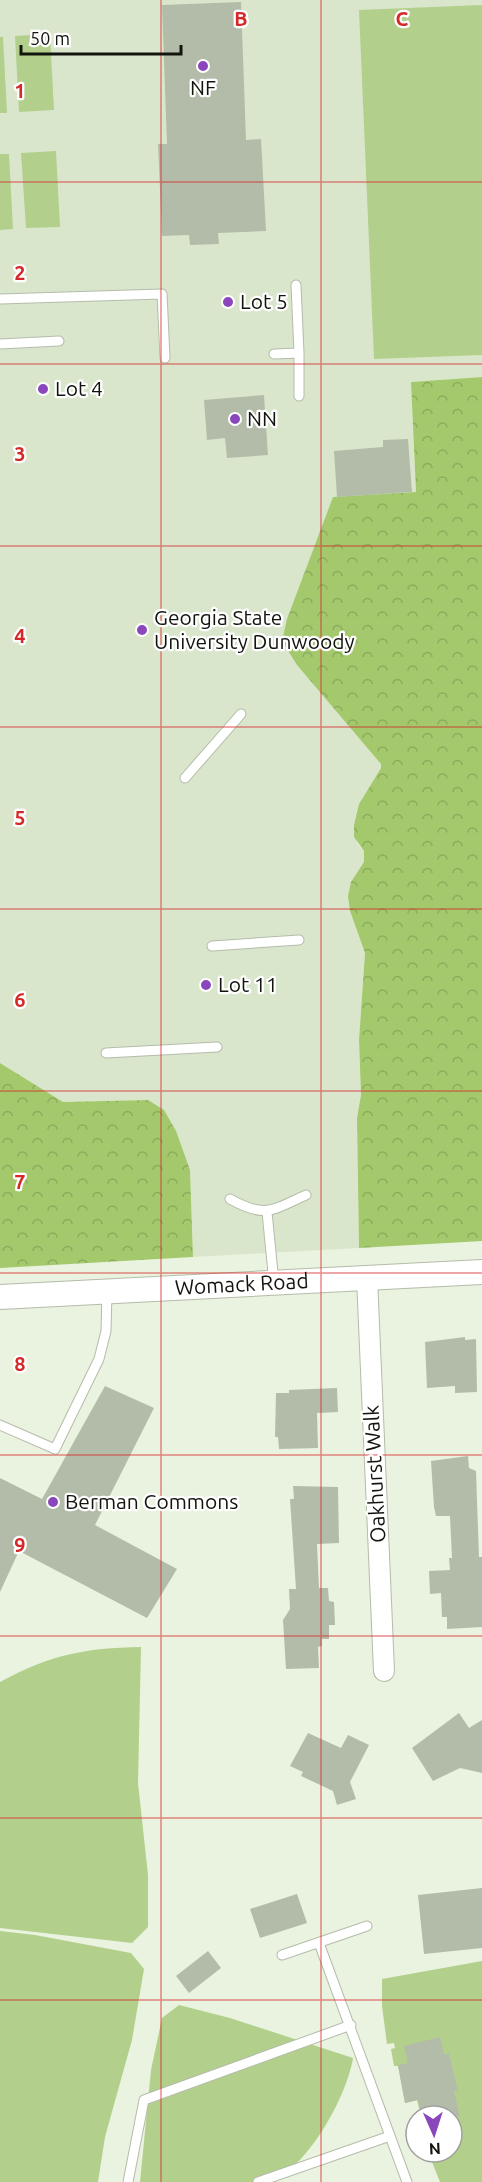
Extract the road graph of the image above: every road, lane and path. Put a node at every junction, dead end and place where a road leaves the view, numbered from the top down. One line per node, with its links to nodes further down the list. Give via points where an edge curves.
1 (296, 285): 5 (lane)
2 (0, 299): 7 (lane, via 162,294)
3 (58, 341): 4 (lane)
4 (0, 344)
5 (299, 352): 6 (lane); 8 (lane)
6 (273, 354)
7 (165, 358)
8 (299, 396)
9 (241, 714): 10 (lane)
10 (185, 778)
11 (299, 940): 12 (lane)
12 (212, 946)
13 (217, 1047): 14 (lane)
14 (106, 1053)
15 (306, 1195): 17 (lane)
16 (230, 1199): 17 (lane, via 248,1209)
17 (267, 1212): 20 (lane)
18 (482, 1272): 19 (street, Womack Road)
19 (367, 1278): 20 (street, Womack Road); 24 (street, Oakhurst Walk)
20 (274, 1282): 21 (street, Womack Road)
21 (107, 1291): 22 (street, Womack Road); 23 (lane, via 106,1331 96,1365 55,1449)
22 (0, 1297)
23 (0, 1425)
24 (384, 1671)
25 (367, 1926): 26 (lane)
26 (320, 1942): 27 (lane); 28 (lane)
27 (282, 1955)
28 (351, 2025): 29 (lane); 30 (lane, via 144,2100)
29 (390, 2136): 31 (lane); 32 (lane)
30 (128, 2182)
31 (258, 2182)
32 (407, 2182)

